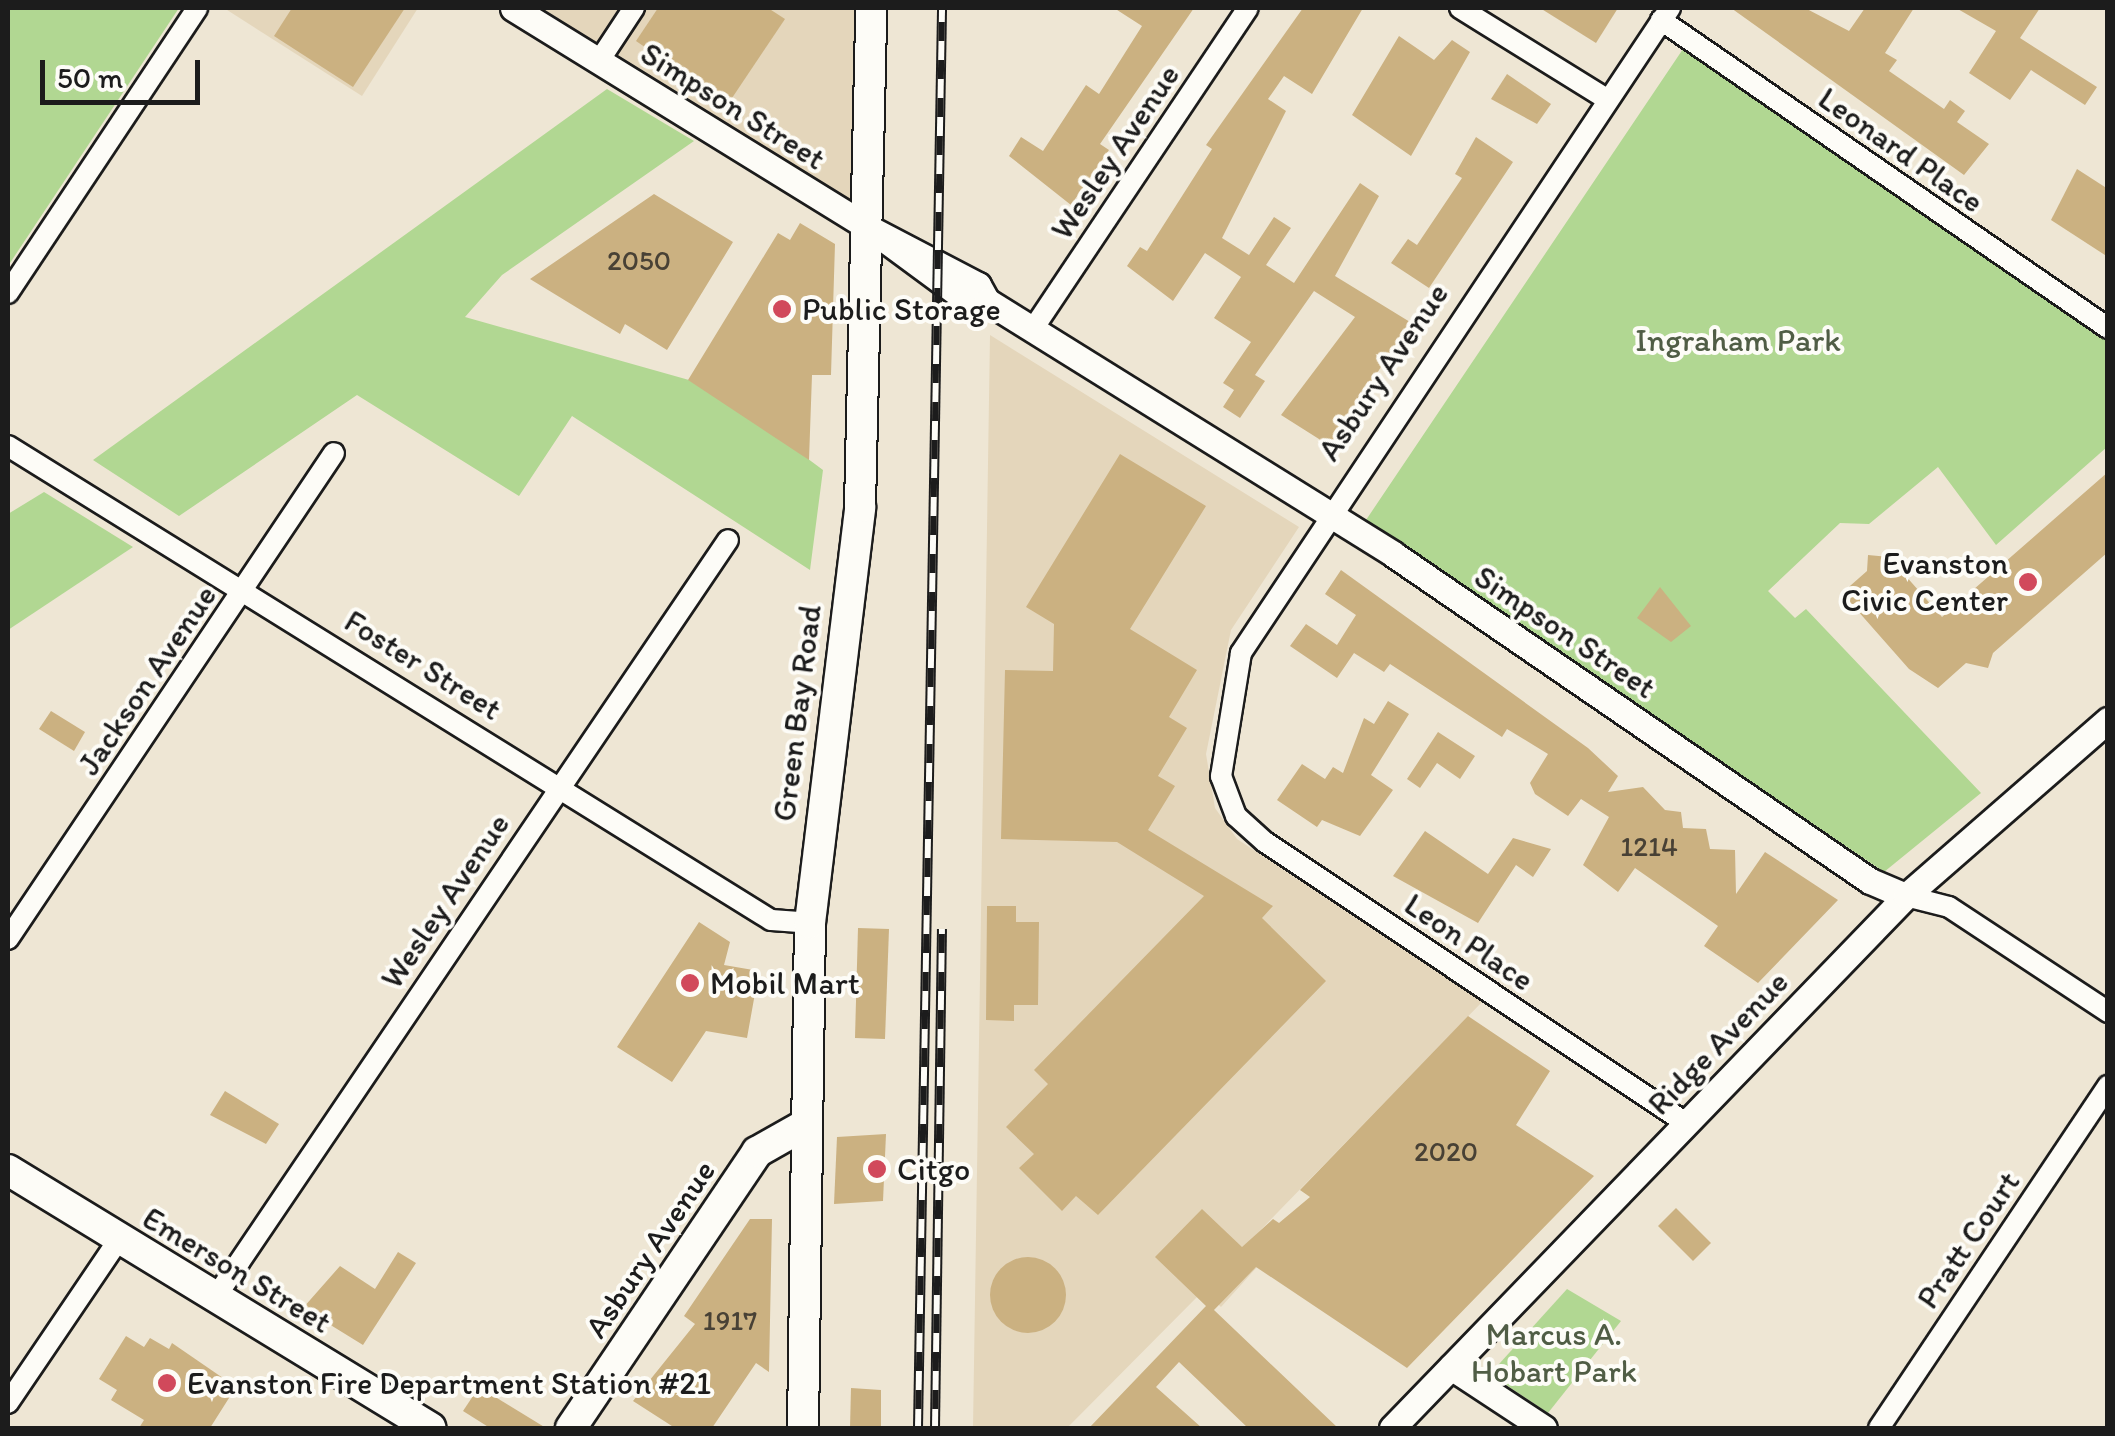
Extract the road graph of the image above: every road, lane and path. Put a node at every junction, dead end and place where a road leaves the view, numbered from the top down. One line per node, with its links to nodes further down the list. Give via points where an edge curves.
1 (198, 8): 11 (street)
2 (512, 8): 8 (street, Simpson Street)
3 (634, 8): 8 (street)
4 (871, 8): 10 (main road, Green Bay Road)
5 (1248, 8): 13 (street, Wesley Avenue)
6 (1460, 8): 9 (street)
7 (1666, 14): 9 (street, Asbury Avenue); 12 (street, Leonard Place)
8 (599, 61): 10 (street, Simpson Street)
9 (1607, 99): 16 (street, Asbury Avenue)
10 (869, 228): 13 (street, Simpson Street, via 897,235); 23 (main road, Green Bay Road, via 860,507)
11 (8, 293)
12 (2108, 328)
13 (1033, 329): 16 (street, Simpson Street)
14 (8, 446): 18 (street, Foster Street)
15 (334, 453): 18 (street, Jackson Avenue)
16 (1332, 514): 21 (street, Asbury Avenue, via 1241,653 1221,776); 22 (street, Simpson Street, via 1870,881)
17 (728, 540): 20 (street, Wesley Avenue)
18 (242, 592): 20 (street, Foster Street); 24 (street, Jackson Avenue)
19 (2108, 720): 22 (street, Ridge Avenue)
20 (558, 787): 23 (street, Foster Street, via 771,920); 31 (street, Wesley Avenue)
21 (1226, 801): 27 (street, Leon Place, via 1264,842)
22 (1906, 896): 25 (street, Simpson Street, via 1949,906); 27 (street, Ridge Avenue)
23 (810, 923): 28 (main road, Green Bay Road)
24 (8, 939)
25 (2108, 1012)
26 (2108, 1086): 39 (street, Pratt Court)
27 (1686, 1123): 32 (street, Ridge Avenue)
28 (802, 1126): 35 (main road, Asbury Avenue, via 757,1152); 36 (main road, Green Bay Road)
29 (8, 1170): 30 (main road, Emerson Street)
30 (119, 1240): 31 (main road, Emerson Street); 33 (street)
31 (215, 1298): 34 (main road, Emerson Street)
32 (1451, 1367): 37 (street, Ridge Avenue); 38 (street)
33 (8, 1403)
34 (431, 1428)
35 (571, 1428)
36 (802, 1428)
37 (1392, 1428)
38 (1544, 1428)
39 (1879, 1428)

